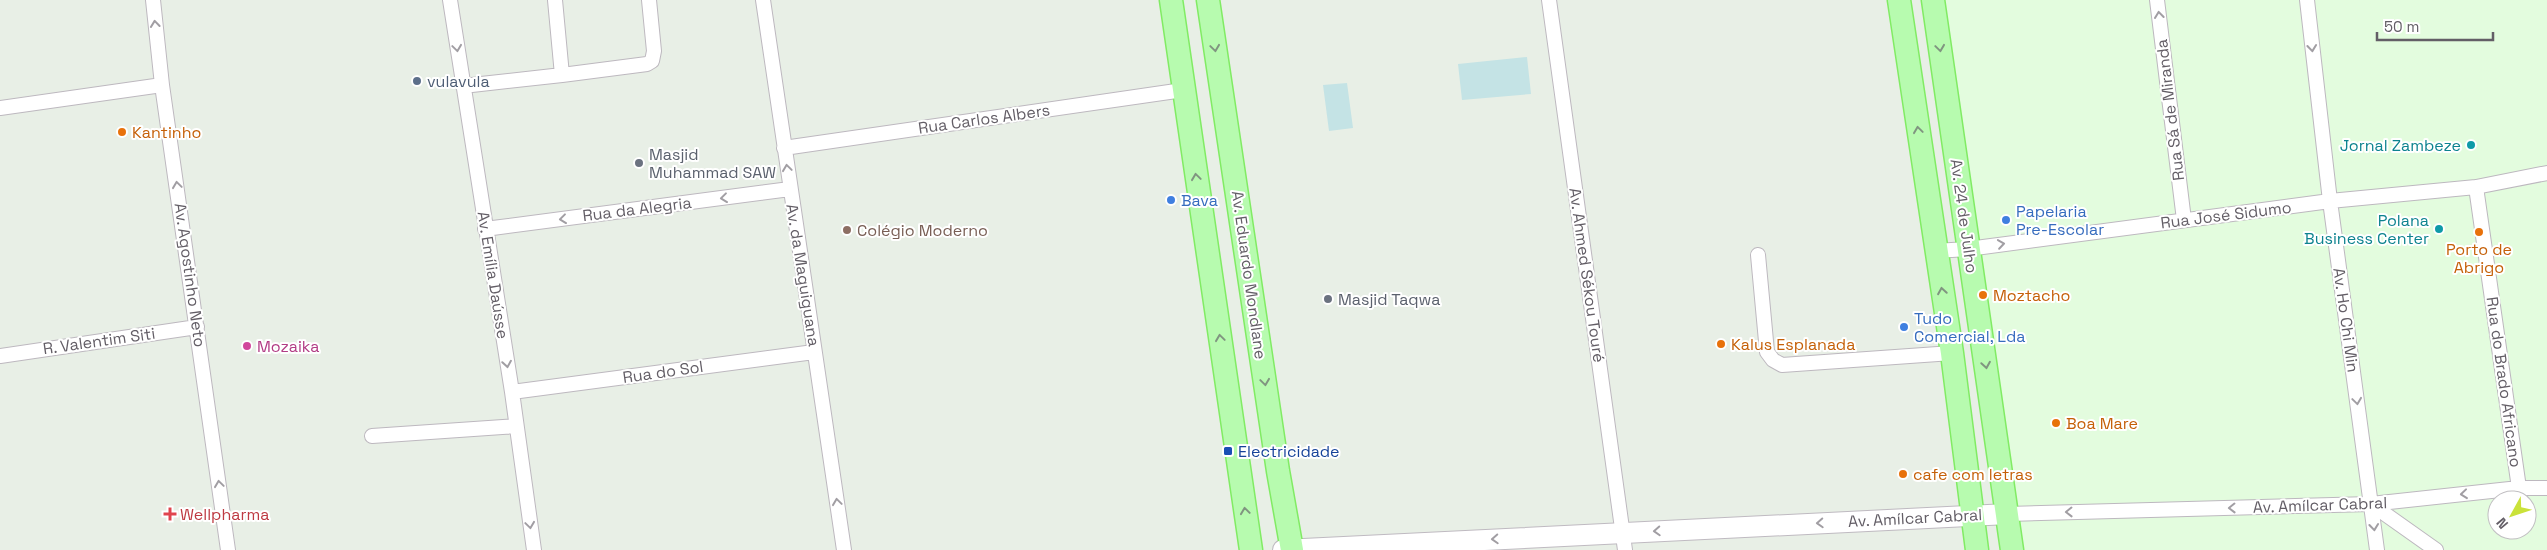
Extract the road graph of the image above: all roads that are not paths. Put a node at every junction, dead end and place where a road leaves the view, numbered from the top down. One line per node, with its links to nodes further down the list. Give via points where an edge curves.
1 (153, 0): 14 (street, Av. Agostinho Neto, one-way to 1)
2 (450, 0): 15 (street, Av. Emília Daússe, one-way to 15)
3 (555, 0): 13 (street)
4 (649, 0): 13 (street, via 652,60 647,64)
5 (763, 0): 18 (street, Av. da Maguiguana)
6 (1171, 0): 16 (main road)
7 (1208, 0): 45 (main road, Av. Eduardo Mondlane, one-way to 45)
8 (1549, 0): 40 (street, Av. Ahmed Sékou Touré)
9 (1899, 0): 26 (main road, Av. 24 de Julho, one-way to 9)
10 (1933, 0): 25 (main road, Av. 24 de Julho, one-way to 25)
11 (2157, 0): 23 (street, Rua Sá de Miranda, one-way to 11)
12 (2307, 0): 22 (street, Av. Ho Chi Min, one-way to 22)
13 (562, 76): 15 (street)
14 (162, 85): 17 (street); 28 (street, Av. Agostinho Neto, one-way to 14)
15 (463, 86): 24 (street, Av. Emília Daússe)
16 (1183, 90): 18 (street, Rua Carlos Albers); 44 (main road, one-way to 16)
17 (0, 108)
18 (784, 148): 21 (street, Av. da Maguiguana, one-way to 18)
19 (2547, 173): 20 (street, Rua José Sidumo)
20 (2476, 187): 22 (street, Rua José Sidumo); 35 (street, Rua do Brado Africano)
21 (790, 189): 24 (street, Rua da Alegria, one-way to 24); 29 (street, Av. da Maguiguana)
22 (2330, 201): 23 (street, Rua José Sidumo); 37 (street, Av. Ho Chi Min, one-way to 37)
23 (2184, 220): 25 (street, Rua José Sidumo, one-way to 23)
24 (485, 229): 32 (street, Av. Emília Daússe, one-way to 32)
25 (1968, 248): 26 (street, Rua José Sidumo); 38 (main road, Av. 24 de Julho, one-way to 38)
26 (1935, 251): 30 (main road, Av. 24 de Julho, one-way to 26)
27 (1758, 255): 30 (street, via 1767,352 1782,365)
28 (197, 327): 31 (street, R. Valentim Siti); 41 (street, Av. Agostinho Neto, one-way to 28)
29 (814, 352): 32 (street, Rua do Sol); 43 (street, Av. da Maguiguana, one-way to 29)
30 (1952, 353): 39 (main road, Av. 24 de Julho)
31 (0, 356)
32 (512, 392): 33 (street, Av. Emília Daússe)
33 (516, 426): 34 (street); 42 (street, Av. Emília Daússe, one-way to 42)
34 (372, 436)
35 (2519, 488): 36 (street, Av. Amílcar Cabral); 37 (street, Av. Amílcar Cabral, one-way to 37)
36 (2547, 488)
37 (2372, 504): 38 (street, Av. Amílcar Cabral, one-way to 38); 48 (street, Av. Ho Chi Min, one-way to 48); 49 (street)
38 (2008, 514): 39 (street, Av. Amílcar Cabral); 47 (main road, Av. 24 de Julho)
39 (1974, 516): 40 (street, Av. Amílcar Cabral, one-way to 40); 46 (main road, Av. 24 de Julho)
40 (1624, 541): 45 (street, Av. Amílcar Cabral, one-way to 45)
41 (228, 550)
42 (534, 550)
43 (844, 550)
44 (1251, 550)
45 (1289, 550)
46 (1978, 550)
47 (2012, 550)
48 (2377, 550)
49 (2436, 550)

